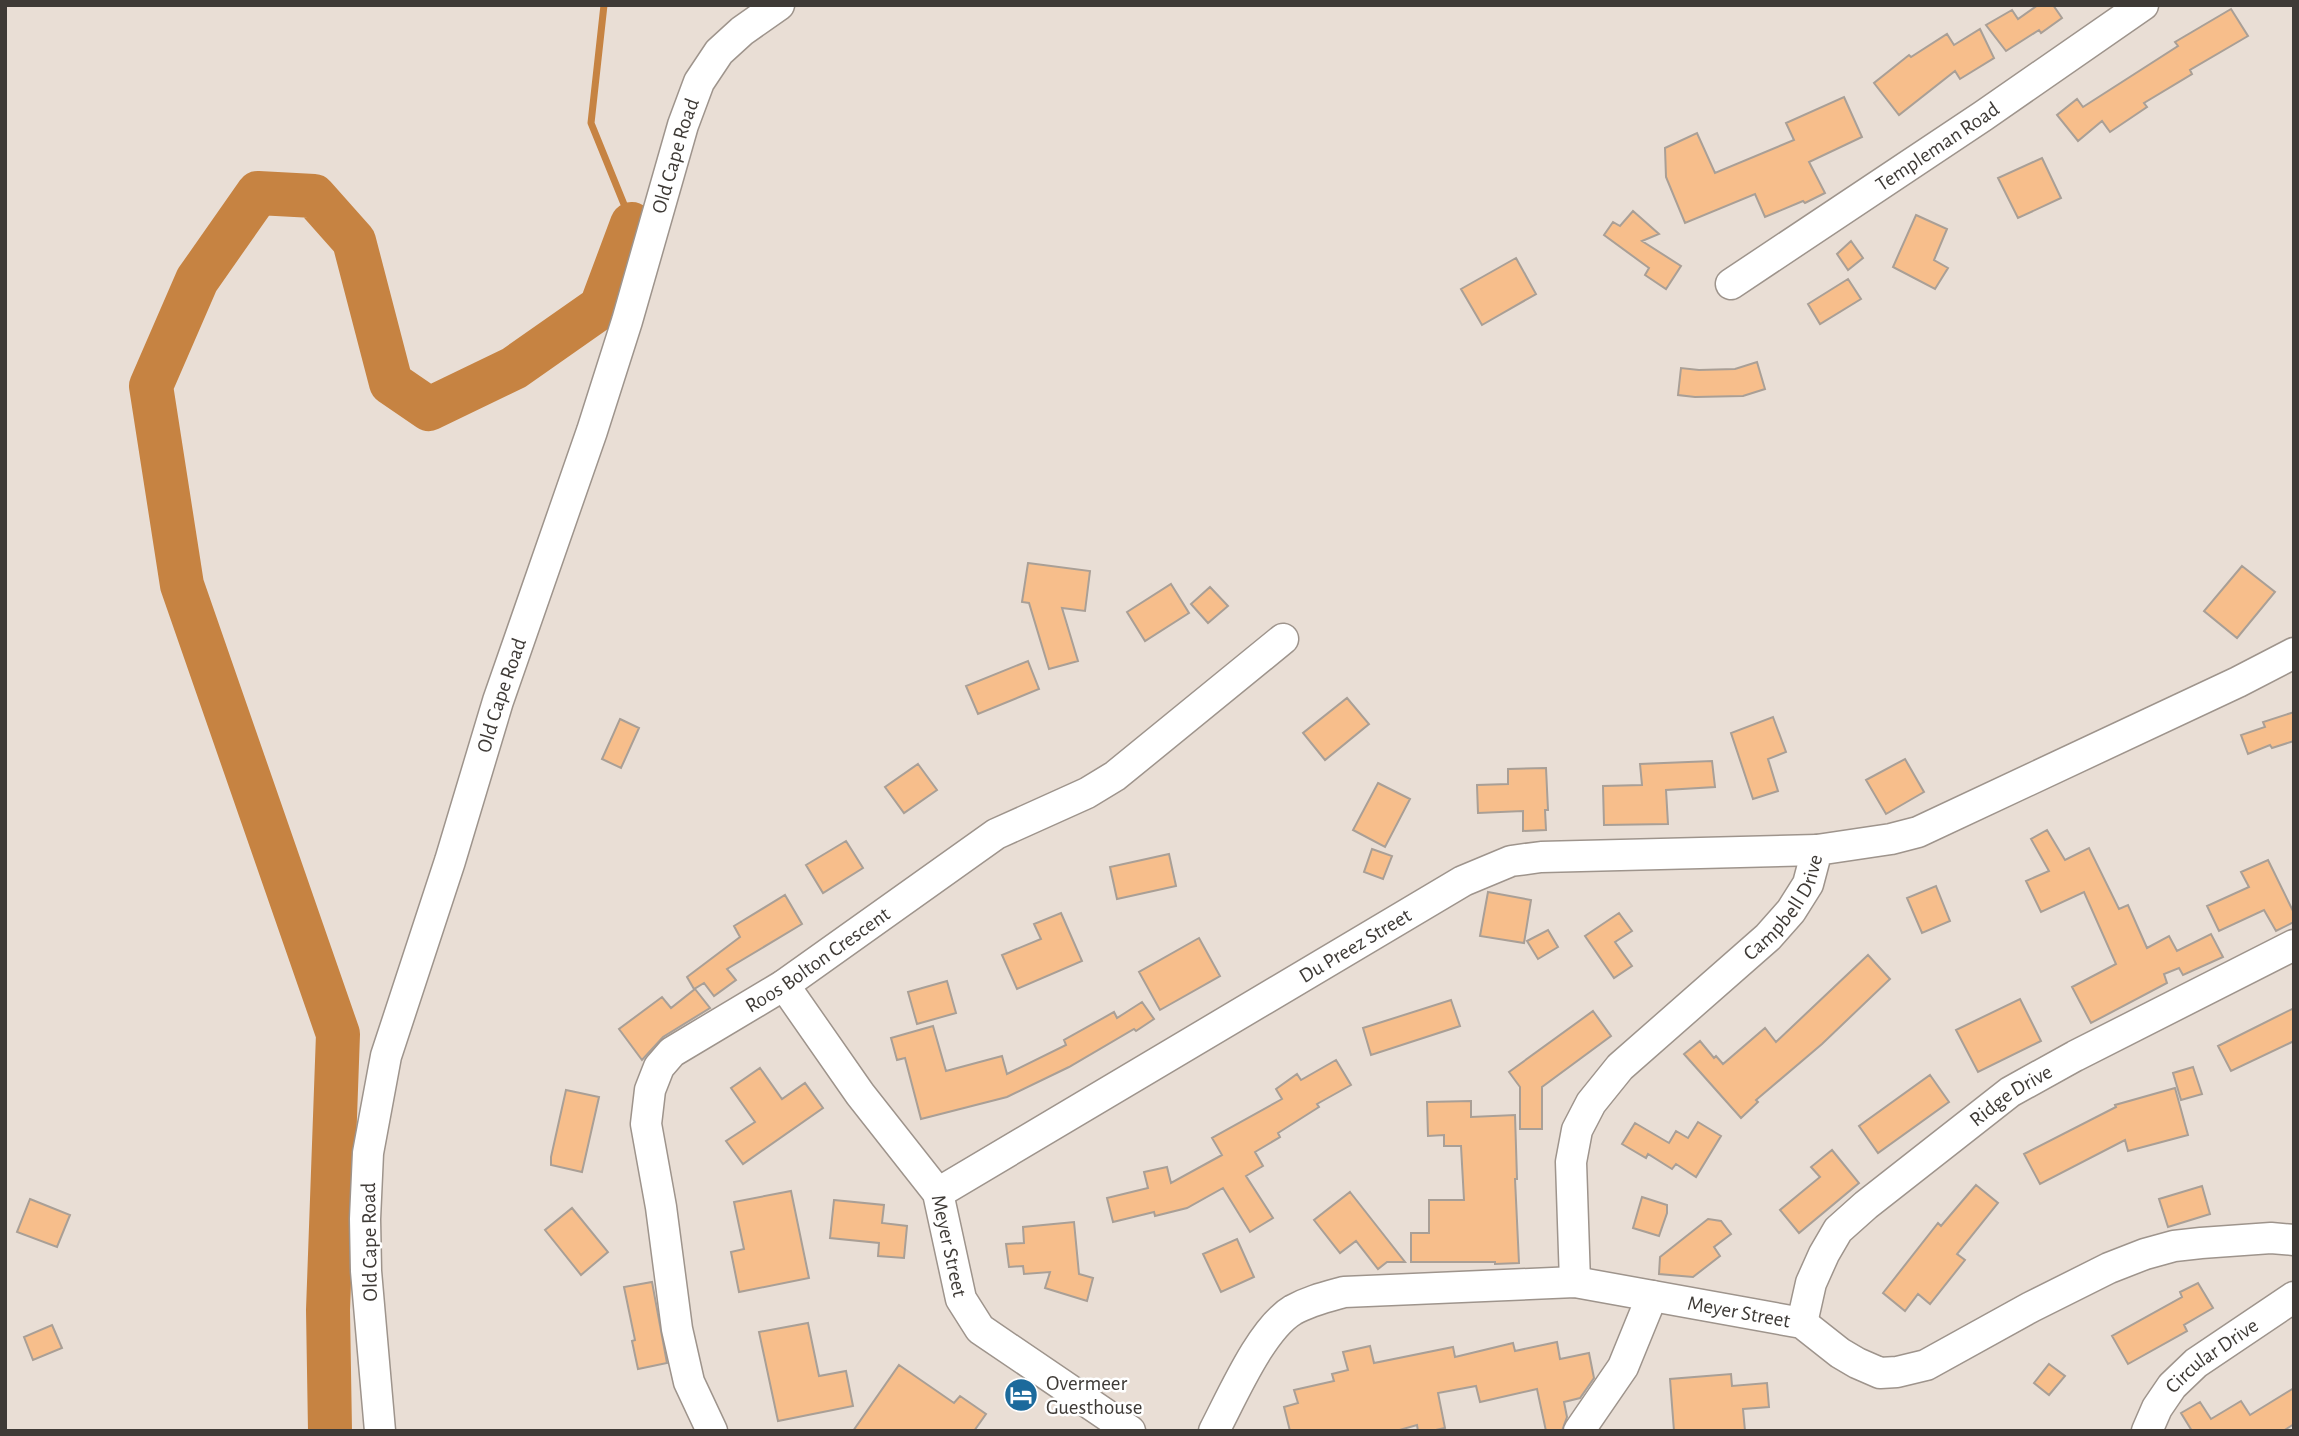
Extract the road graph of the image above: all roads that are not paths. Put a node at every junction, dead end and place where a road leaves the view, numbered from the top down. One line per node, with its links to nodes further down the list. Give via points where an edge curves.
1 (779, 5): 15 (street, Old Cape Road, via 719,52 699,82 682,125 627,321 498,701 386,1056 368,1153 365,1219)
2 (2143, 5): 3 (street, Templeman Road)
3 (1731, 284)
4 (1283, 639): 8 (street, Roos Bolton Crescent, via 1115,776 996,834)
5 (2294, 653): 6 (street, Campbell Drive, via 1918,832)
6 (1818, 850): 9 (street, Du Preez Street, via 1511,861 1463,881); 11 (street, Campbell Drive, via 1808,884 1768,937 1620,1067 1591,1103 1577,1130 1572,1162)
7 (2294, 945): 14 (street, Ridge Drive, via 2010,1093 1838,1230 1811,1283)
8 (784, 985): 9 (street, Meyer Street, via 860,1094); 16 (street, Roos Bolton Crescent, via 672,1052 659,1067 650,1090 646,1124 677,1329 690,1382)
9 (938, 1193): 17 (street, Meyer Street, via 961,1299 980,1329)
10 (2294, 1240): 14 (street, Meyer Street, via 2201,1242 2145,1254 2031,1307 1926,1364 1897,1372 1880,1373 1857,1363)
11 (1575, 1282): 12 (street, Meyer Street); 18 (street, Meyer Street, via 1343,1292 1310,1301 1290,1311 1268,1332)
12 (1652, 1296): 14 (street, Meyer Street); 19 (street, via 1623,1367)
13 (2294, 1297): 20 (street, Circular Drive, via 2196,1363 2172,1386)
14 (1802, 1323)
15 (380, 1431)
16 (712, 1431)
17 (1130, 1431)
18 (1213, 1431)
19 (1579, 1431)
20 (2147, 1431)

